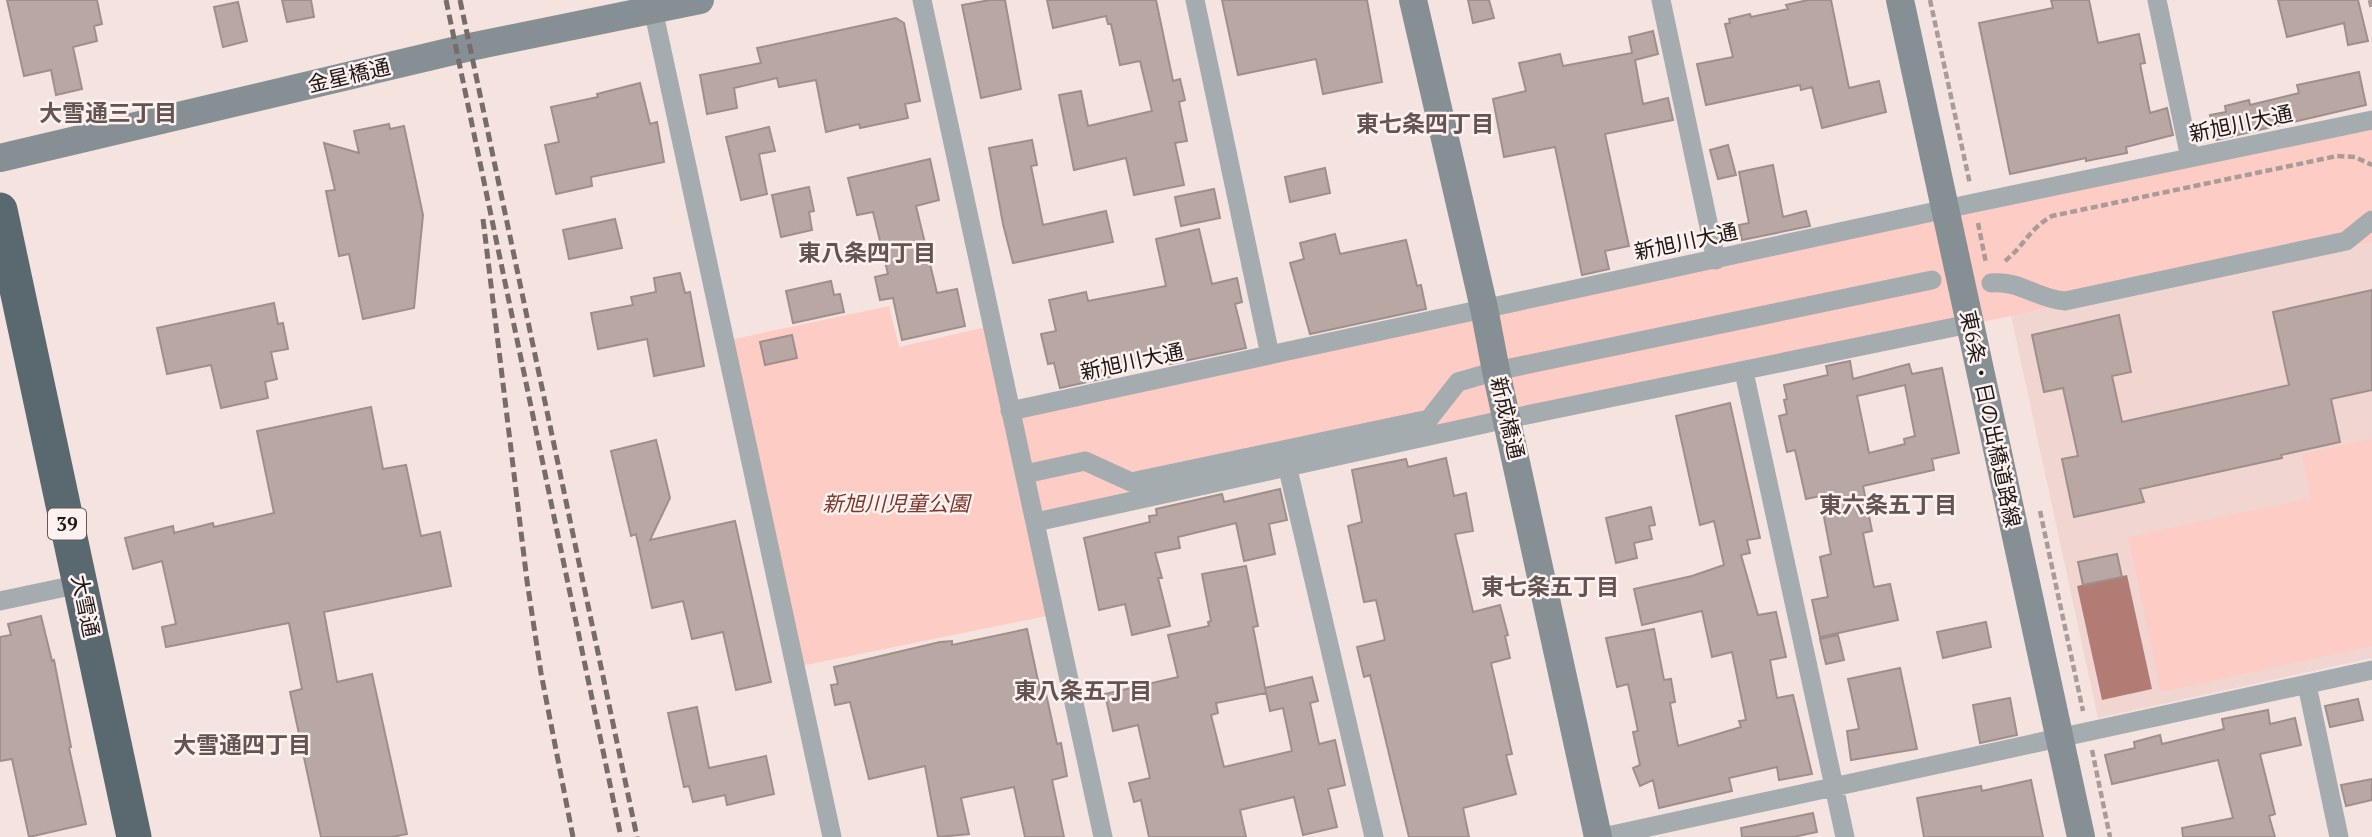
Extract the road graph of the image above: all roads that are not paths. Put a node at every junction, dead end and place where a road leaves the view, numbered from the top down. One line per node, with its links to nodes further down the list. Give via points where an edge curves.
1 (700, 0): 8 (street, 金星橋通)
2 (922, 0): 23 (street)
3 (1195, 0): 20 (street)
4 (1413, 0): 18 (street, 新成橋通)
5 (1661, 0): 15 (street)
6 (1900, 0): 12 (street, 東6条・日の出橋道路線)
7 (2157, 0): 11 (street)
8 (652, 4): 10 (street, 金星橋通); 35 (street)
9 (2372, 120): 11 (street, 新旭川大通)
10 (0, 158)
11 (2190, 158): 12 (street, 新旭川大通)
12 (1946, 209): 15 (street, 新旭川大通); 19 (street, 東6条・日の出橋道路線)
13 (0, 210): 28 (highway, 大雪通 / 39)
14 (2372, 220): 16 (street, via 2346,241 2065,301 2049,300)
15 (1716, 260): 18 (street, 新旭川大通)
16 (1989, 276)
17 (1932, 280): 21 (street)
18 (1484, 308): 20 (street, 新旭川大通); 21 (street, 新成橋通)
19 (1969, 324): 22 (street); 32 (street, 東6条・日の出橋道路線)
20 (1270, 355): 23 (street, 新旭川大通)
21 (1496, 370): 24 (street, 新成橋通); 26 (street, via 1458,382 1429,419 1416,422 1131,482 1086,461)
22 (1744, 372): 24 (street); 33 (street)
23 (1010, 411): 26 (street)
24 (1507, 418): 25 (street); 38 (street, 新成橋通)
25 (1287, 466): 27 (street); 37 (street)
26 (1025, 474): 27 (street)
27 (1036, 522): 36 (street)
28 (80, 584): 29 (street); 34 (highway, 大雪通 / 39)
29 (0, 601)
30 (2372, 670): 31 (street)
31 (2307, 685): 32 (street); 41 (street)
32 (2075, 736): 33 (street); 40 (street, 東6条・日の出橋道路線)
33 (1834, 787): 38 (street); 39 (street)
34 (134, 837)
35 (832, 837)
36 (1103, 837)
37 (1374, 837)
38 (1600, 837)
39 (1845, 837)
40 (2081, 837)
41 (2339, 837)

